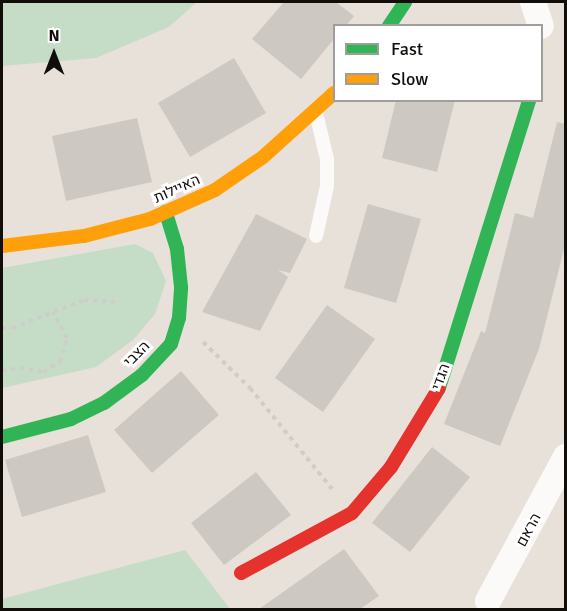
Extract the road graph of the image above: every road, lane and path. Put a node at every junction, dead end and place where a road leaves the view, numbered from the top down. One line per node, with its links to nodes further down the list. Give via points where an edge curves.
1 (405, 2): 3 (street)
2 (533, 2): 4 (street)
3 (390, 24)
4 (540, 24)
5 (333, 94): 7 (street, האיילות)
6 (527, 102): 18 (street, הגדי, via 440,386 391,467)
7 (316, 113): 8 (street, האיילות, via 215,190); 9 (lane, via 327,159 327,186)
8 (166, 212): 10 (street, האיילות, via 84,236); 13 (street, הצבי, via 177,249)
9 (316, 236)
10 (2, 246)
11 (120, 302): 12 (path, via 84,300)
12 (53, 313): 14 (path); 15 (path, via 67,338 60,362 43,372)
13 (179, 318): 16 (street, הצבי, via 171,344 142,375 104,403 71,419); 18 (path, via 250,388)
14 (2, 328)
15 (2, 370)
16 (2, 437)
17 (566, 457): 20 (street, הראם)
18 (352, 513): 19 (street, הגדי)
19 (241, 573)
20 (488, 601)

